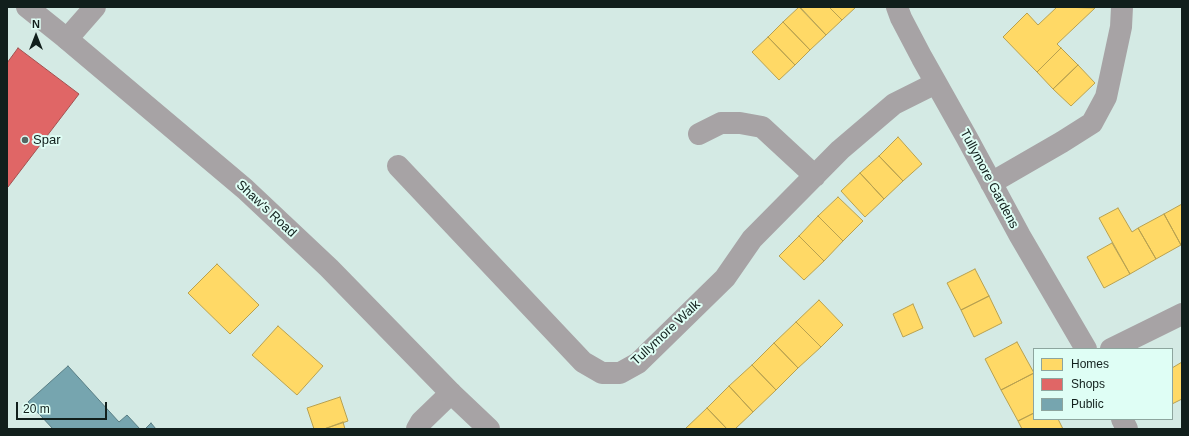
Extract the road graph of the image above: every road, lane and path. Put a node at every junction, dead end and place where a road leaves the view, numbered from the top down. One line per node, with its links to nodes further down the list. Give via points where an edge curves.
1 (27, 7): 5 (street, Shaw's Road)
2 (95, 7): 5 (street)
3 (897, 7): 6 (street, Tullymore Gardens)
4 (1122, 7): 10 (street, via 1121,27 1106,97 1092,123)
5 (67, 39): 14 (street, Shaw's Road, via 245,189 329,268)
6 (936, 83): 9 (street, Tullymore Walk, via 894,104 840,150); 10 (street, Tullymore Gardens)
7 (699, 134): 9 (street, via 721,123 762,127)
8 (398, 166): 9 (street, Tullymore Walk, via 583,362 602,373 620,373 638,363 725,278 752,239)
9 (815, 176)
10 (991, 183): 12 (street, Tullymore Gardens)
11 (1182, 314): 13 (street)
12 (1085, 348)
13 (1113, 348)
14 (451, 393): 16 (street); 17 (street, Shaw's Road)
15 (1122, 420): 18 (street)
16 (417, 429)
17 (489, 429)
18 (1127, 429)

